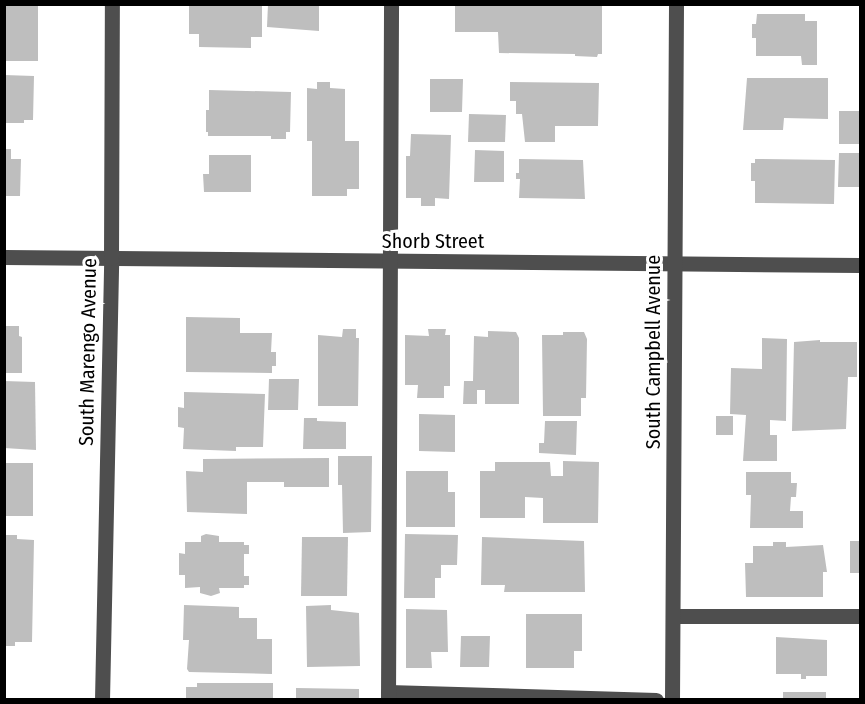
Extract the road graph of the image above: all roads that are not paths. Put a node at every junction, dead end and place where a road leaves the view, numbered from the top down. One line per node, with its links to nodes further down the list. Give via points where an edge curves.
1 (112, 4): 5 (street, South Marengo Avenue)
2 (391, 4): 6 (street)
3 (676, 4): 7 (street, South Campbell Avenue)
4 (4, 257): 5 (street, Shorb Street)
5 (111, 258): 6 (street, Shorb Street); 12 (street, South Marengo Avenue)
6 (389, 261): 7 (street, Shorb Street); 11 (street)
7 (674, 263): 8 (street, Shorb Street); 9 (street, South Campbell Avenue)
8 (861, 265)
9 (673, 616): 10 (street); 14 (street, South Campbell Avenue)
10 (861, 616)
11 (388, 696): 13 (street)
12 (102, 699)
13 (656, 699)
14 (672, 699)

